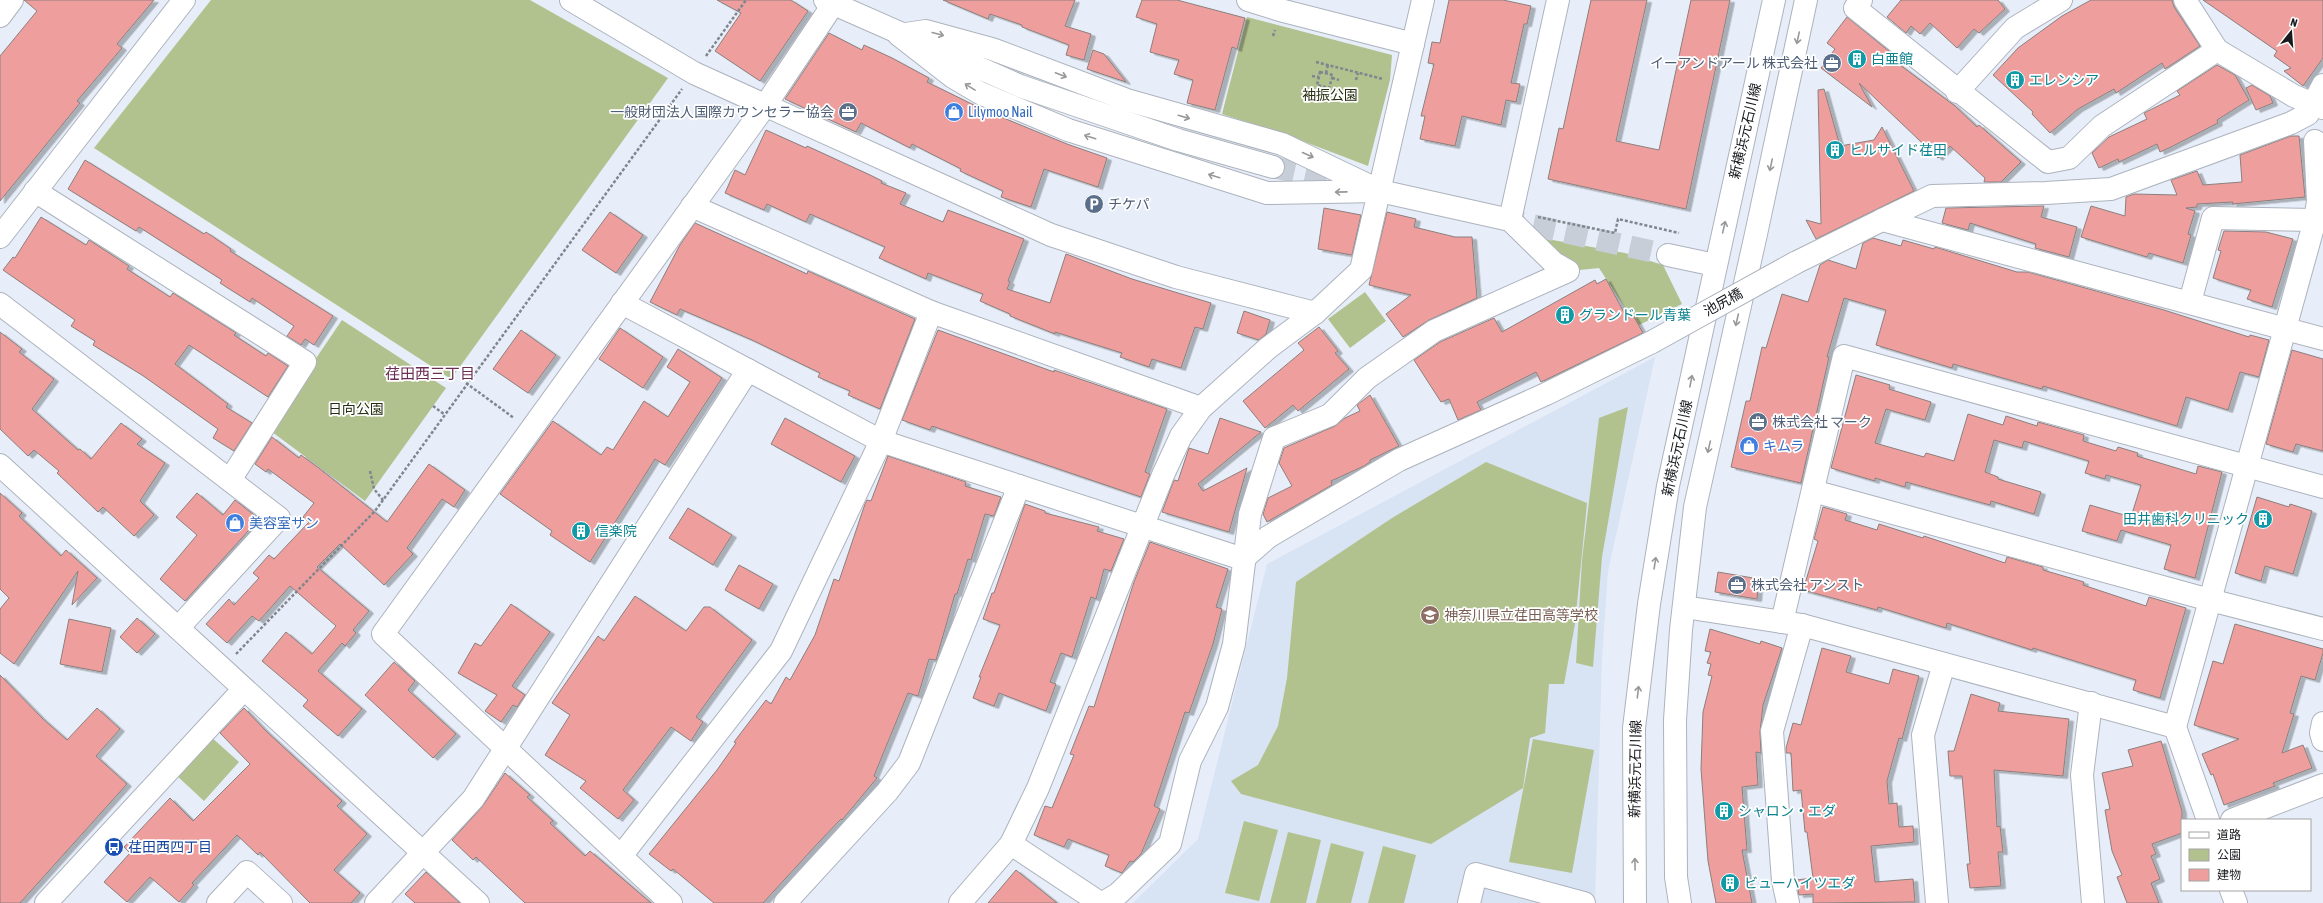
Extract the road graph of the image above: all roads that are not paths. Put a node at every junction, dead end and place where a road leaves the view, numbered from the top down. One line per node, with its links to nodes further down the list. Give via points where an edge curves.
1 (12, 0): 13 (street)
2 (184, 0): 23 (street)
3 (571, 0): 19 (street, via 694,73)
4 (1248, 0): 15 (street)
5 (1423, 0): 15 (street)
6 (1558, 0): 26 (street)
7 (1774, 0): 31 (street, 新横浜元石川線, one-way to 7)
8 (1806, 0): 51 (street, one-way to 51, via 1695,507)
9 (1861, 0): 18 (street, via 1855,8)
10 (2061, 0): 18 (street, via 2015,28)
11 (2185, 0): 16 (street)
12 (831, 1): 14 (street); 19 (street)
13 (0, 16)
14 (899, 35): 22 (street, via 1020,86 1178,140); 24 (street, one-way to 24, via 926,31 992,48 1127,100 1282,144); 24 (street, one-way to 14, via 1267,193 1076,133 980,93 953,77)
15 (1414, 44): 24 (street)
16 (2217, 50): 18 (street, via 2102,126 2069,158 2048,162); 20 (street)
17 (2323, 86): 20 (street)
18 (1957, 92)
19 (765, 106): 25 (street); 36 (street, via 1051,235 1176,276)
20 (2314, 109): 27 (street, 池尻橋, via 2291,123 2111,189 1932,196)
21 (2315, 141): 28 (street, via 2318,201)
22 (1274, 167)
23 (35, 191): 29 (street); 44 (street, via 305,362)
24 (1380, 191): 26 (street); 36 (street, via 1361,270)
25 (692, 206): 33 (street); 35 (street)
26 (1511, 215): 49 (street, via 1554,263 1568,271 1434,331 1367,378 1330,415 1274,438 1250,514)
27 (1882, 220): 32 (street); 49 (street, 池尻橋, bridge, via 1794,262 1652,342 1546,394 1399,460 1268,537)
28 (2315, 220): 32 (street, via 2213,218); 37 (street)
29 (0, 237)
30 (1668, 255): 31 (street)
31 (1715, 265): 80 (street, 新横浜元石川線, one-way to 31, via 1634,728 1649,604 1668,486)
32 (2190, 302): 37 (street)
33 (622, 303): 39 (street); 61 (street, via 383,634)
34 (0, 304): 44 (street)
35 (931, 312): 40 (street); 41 (street)
36 (1314, 312): 40 (street, via 1268,348)
37 (2284, 329): 38 (street); 43 (street)
38 (2323, 339)
39 (748, 370): 41 (street); 61 (street)
40 (1201, 408): 48 (street, via 1181,436)
41 (881, 440): 45 (street); 67 (street, via 780,651)
42 (0, 466): 53 (street)
43 (2247, 466): 46 (street); 47 (street, via 1844,356); 50 (street)
44 (230, 480): 53 (street, via 279,518)
45 (1019, 486): 48 (street); 75 (street, via 909,763 887,792)
46 (2323, 487)
47 (1813, 491): 50 (street); 52 (street)
48 (1143, 526): 49 (street); 65 (street, via 1038,788)
49 (1243, 558): 77 (street, via 1234,644 1217,708 1190,761 1170,844 1118,894)
50 (2210, 600): 54 (street); 59 (street)
51 (1684, 607): 52 (street); 81 (street, via 1675,720 1676,877)
52 (1792, 624): 55 (street); 82 (street, via 1772,730 1783,881)
53 (178, 628): 56 (street)
54 (2323, 629)
55 (1944, 664): 57 (street); 83 (street, via 1923,735)
56 (244, 689): 66 (street); 69 (street)
57 (2091, 703): 59 (street); 84 (street, via 2082,776)
58 (2323, 723): 60 (street)
59 (2175, 727): 63 (street)
60 (2323, 740)
61 (505, 748): 66 (street, via 473,799); 67 (street)
62 (2323, 785): 64 (street)
63 (2208, 819)
64 (2235, 819)
65 (1010, 844): 76 (street); 77 (street)
66 (423, 851): 72 (street); 73 (street)
67 (621, 856): 74 (street)
68 (2231, 891): 85 (street)
69 (46, 903)
70 (218, 903): 71 (street, via 247,872)
71 (281, 903)
72 (376, 903)
73 (478, 903)
74 (671, 903)
75 (785, 903)
76 (960, 903)
77 (1102, 903)
78 (1469, 903): 79 (street, via 1476,874)
79 (1584, 903)
80 (1635, 903)
81 (1680, 903)
82 (1788, 903)
83 (1937, 903)
84 (2093, 903)
85 (2236, 903)

